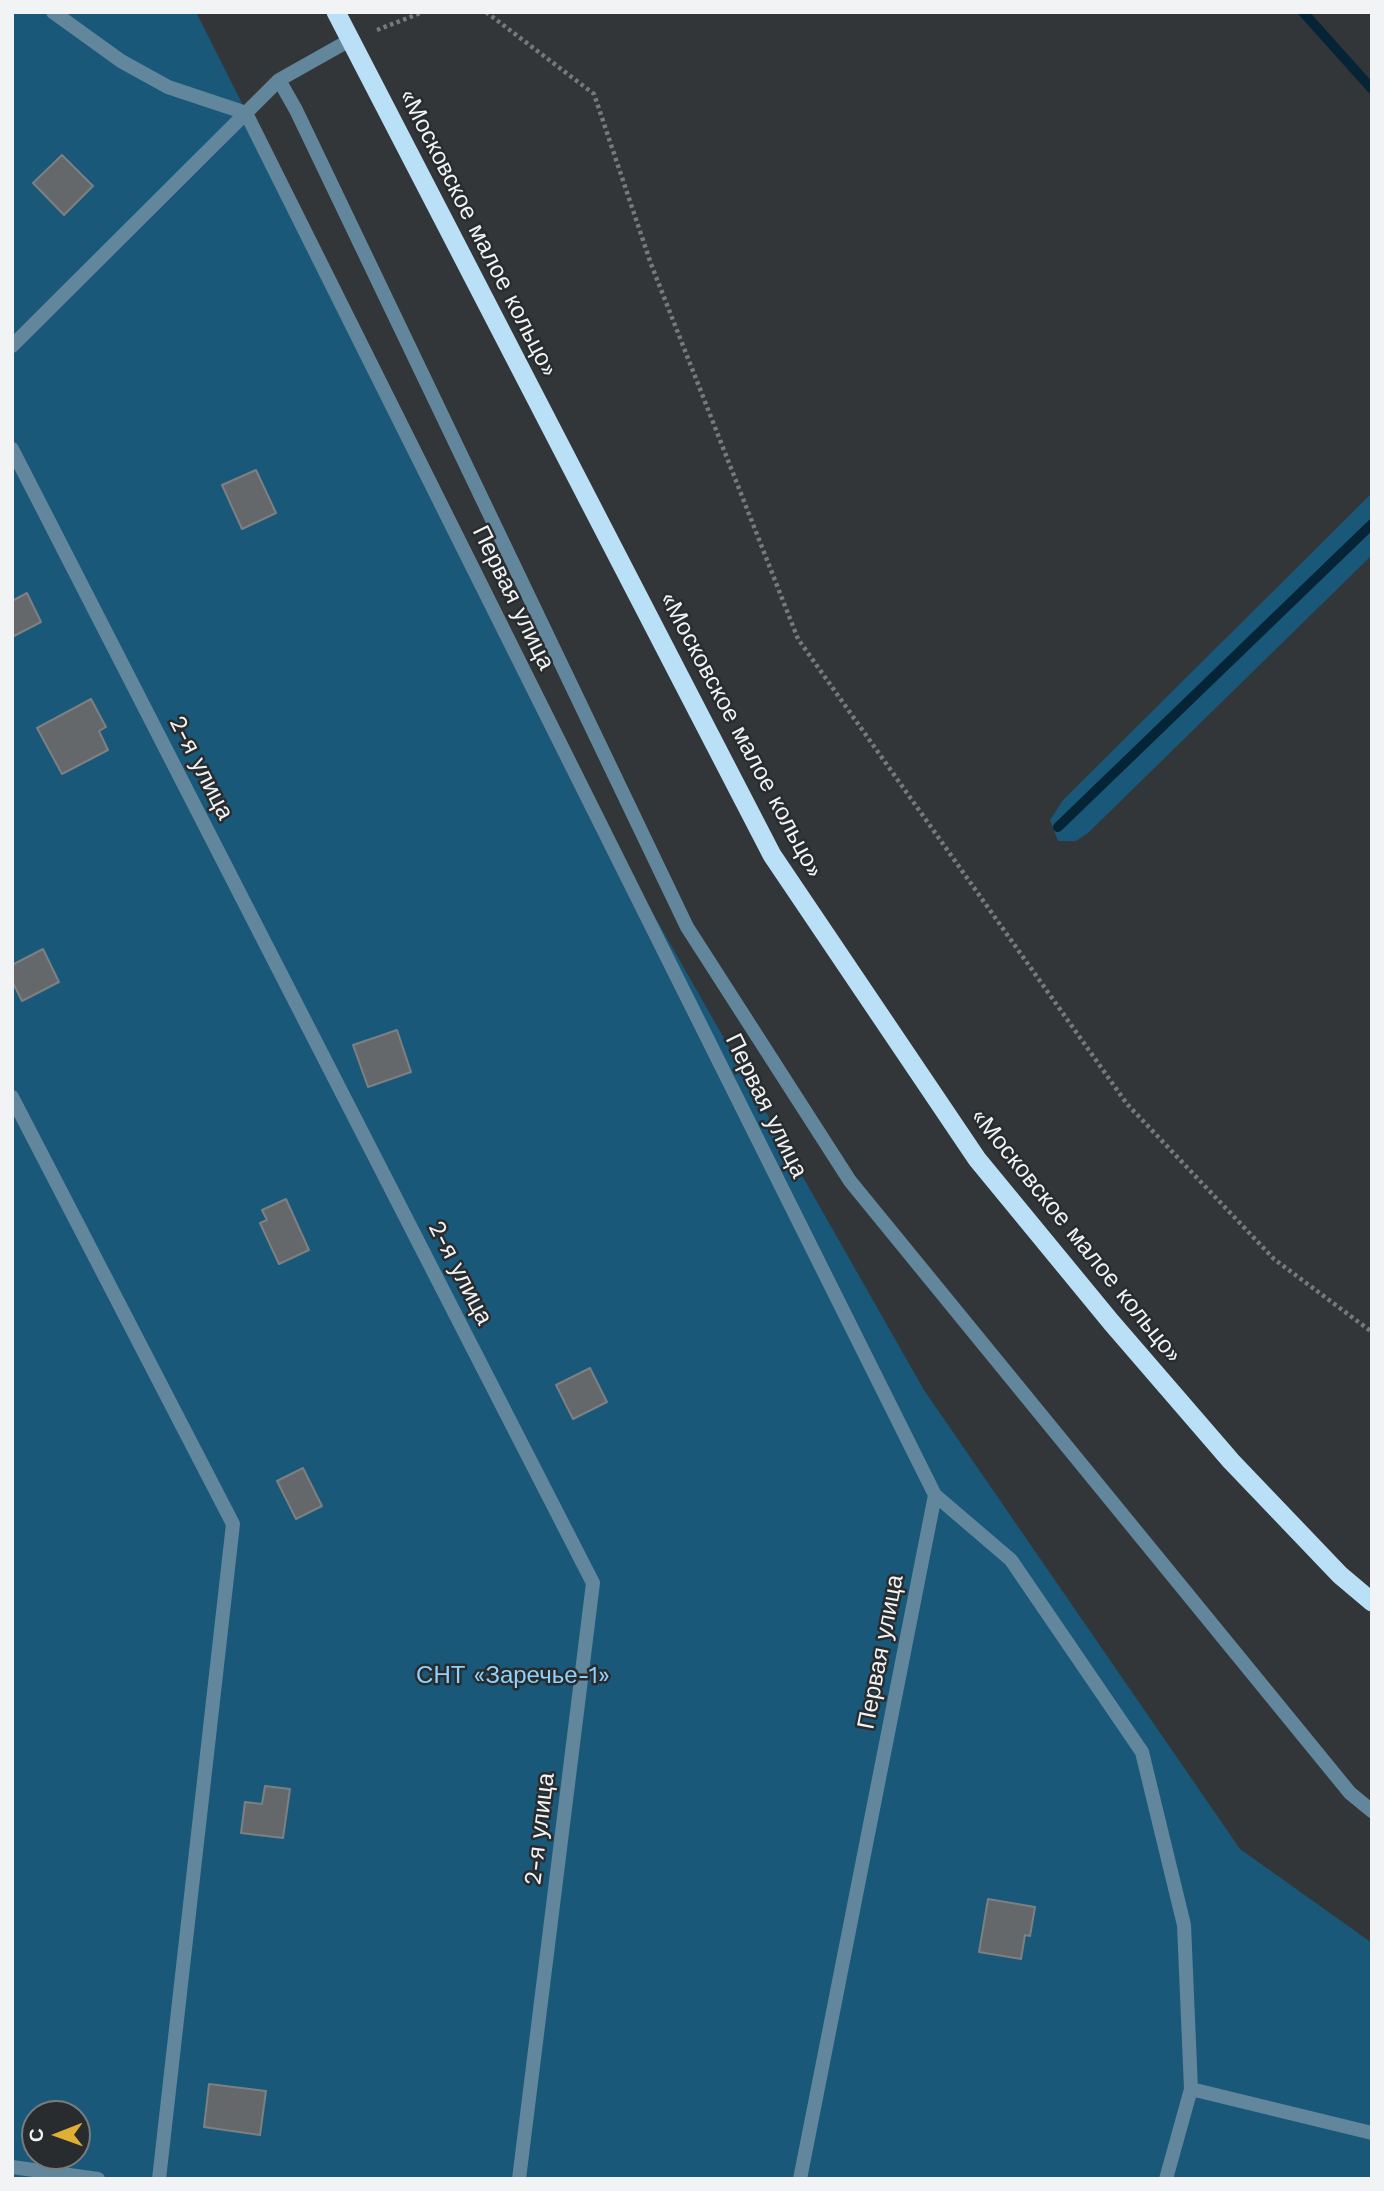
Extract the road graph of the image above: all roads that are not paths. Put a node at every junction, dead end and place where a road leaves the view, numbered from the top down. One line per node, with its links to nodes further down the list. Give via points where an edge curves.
1 (53, 12): 5 (lane, via 121,61 167,87)
2 (336, 12): 3 (highway, «Московское малое кольцо»)
3 (350, 40): 4 (lane); 10 (highway, «Московское малое кольцо», via 772,855 976,1158 1231,1461)
4 (279, 80): 5 (lane); 11 (lane, via 687,927 850,1181 1350,1793)
5 (246, 113): 6 (lane); 9 (lane, Первая улица)
6 (12, 346)
7 (12, 449): 17 (lane, 2-я улица, via 593,1583)
8 (12, 1097): 16 (lane, via 233,1524)
9 (935, 1495): 12 (lane, via 1011,1560 1142,1752 1184,1925); 18 (lane, Первая улица)
10 (1372, 1601)
11 (1372, 1811)
12 (1191, 2089): 13 (lane); 19 (lane)
13 (1372, 2133)
14 (12, 2167): 15 (lane)
15 (98, 2179)
16 (159, 2179)
17 (519, 2179)
18 (800, 2179)
19 (1166, 2179)

